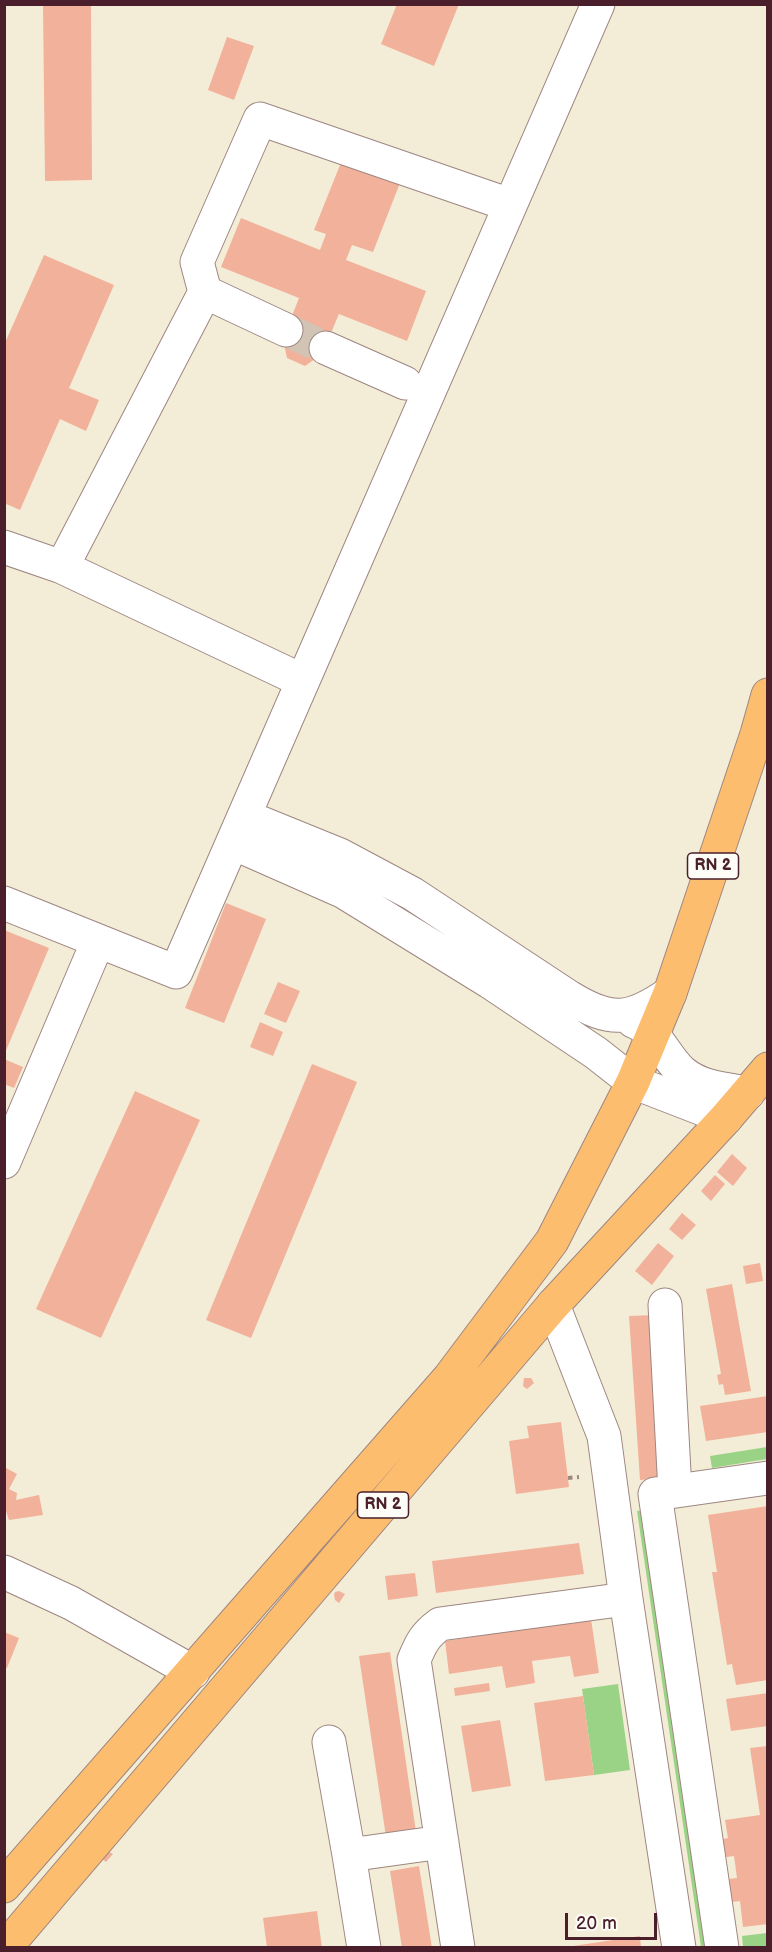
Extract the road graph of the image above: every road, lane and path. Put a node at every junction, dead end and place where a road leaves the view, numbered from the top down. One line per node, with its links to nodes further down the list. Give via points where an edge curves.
1 (598, 4): 2 (lane)
2 (510, 205): 3 (lane, via 260,118 197,262); 9 (lane)
3 (205, 292): 4 (lane); 8 (lane)
4 (286, 330)
5 (326, 348): 6 (lane)
6 (405, 383)
7 (4, 547): 8 (lane)
8 (62, 567): 9 (lane)
9 (303, 681): 11 (lane)
10 (768, 695): 14 (main road, RN 2)
11 (238, 829): 13 (lane, via 176,972); 15 (lane, via 340,855 413,894 581,1004); 18 (lane, via 490,982)
12 (4, 903): 13 (lane)
13 (98, 941): 20 (lane)
14 (670, 993): 15 (lane, via 652,1005); 16 (main road, RN 2)
15 (620, 1017): 16 (lane)
16 (654, 1035): 17 (lane, via 680,1070 703,1085); 18 (main road, RN 2)
17 (758, 1081): 19 (main road, RN 2)
18 (633, 1082): 19 (lane); 27 (main road, RN 2, via 552,1241 450,1377)
19 (726, 1118): 21 (main road, RN 2)
20 (4, 1162)
21 (553, 1305): 26 (lane, via 604,1436); 32 (main road, RN 2)
22 (665, 1305): 24 (lane)
23 (768, 1478): 24 (lane)
24 (675, 1491): 36 (lane, via 655,1494)
25 (4, 1572): 27 (lane, via 71,1603)
26 (626, 1599): 29 (lane, via 440,1624 428,1632 414,1660); 35 (lane)
27 (193, 1672): 31 (main road, RN 2)
28 (329, 1742): 30 (lane)
29 (442, 1842): 30 (lane); 34 (lane)
30 (349, 1855): 33 (lane)
31 (4, 1886)
32 (5, 1947)
33 (364, 1947)
34 (458, 1947)
35 (679, 1947)
36 (722, 1947)

